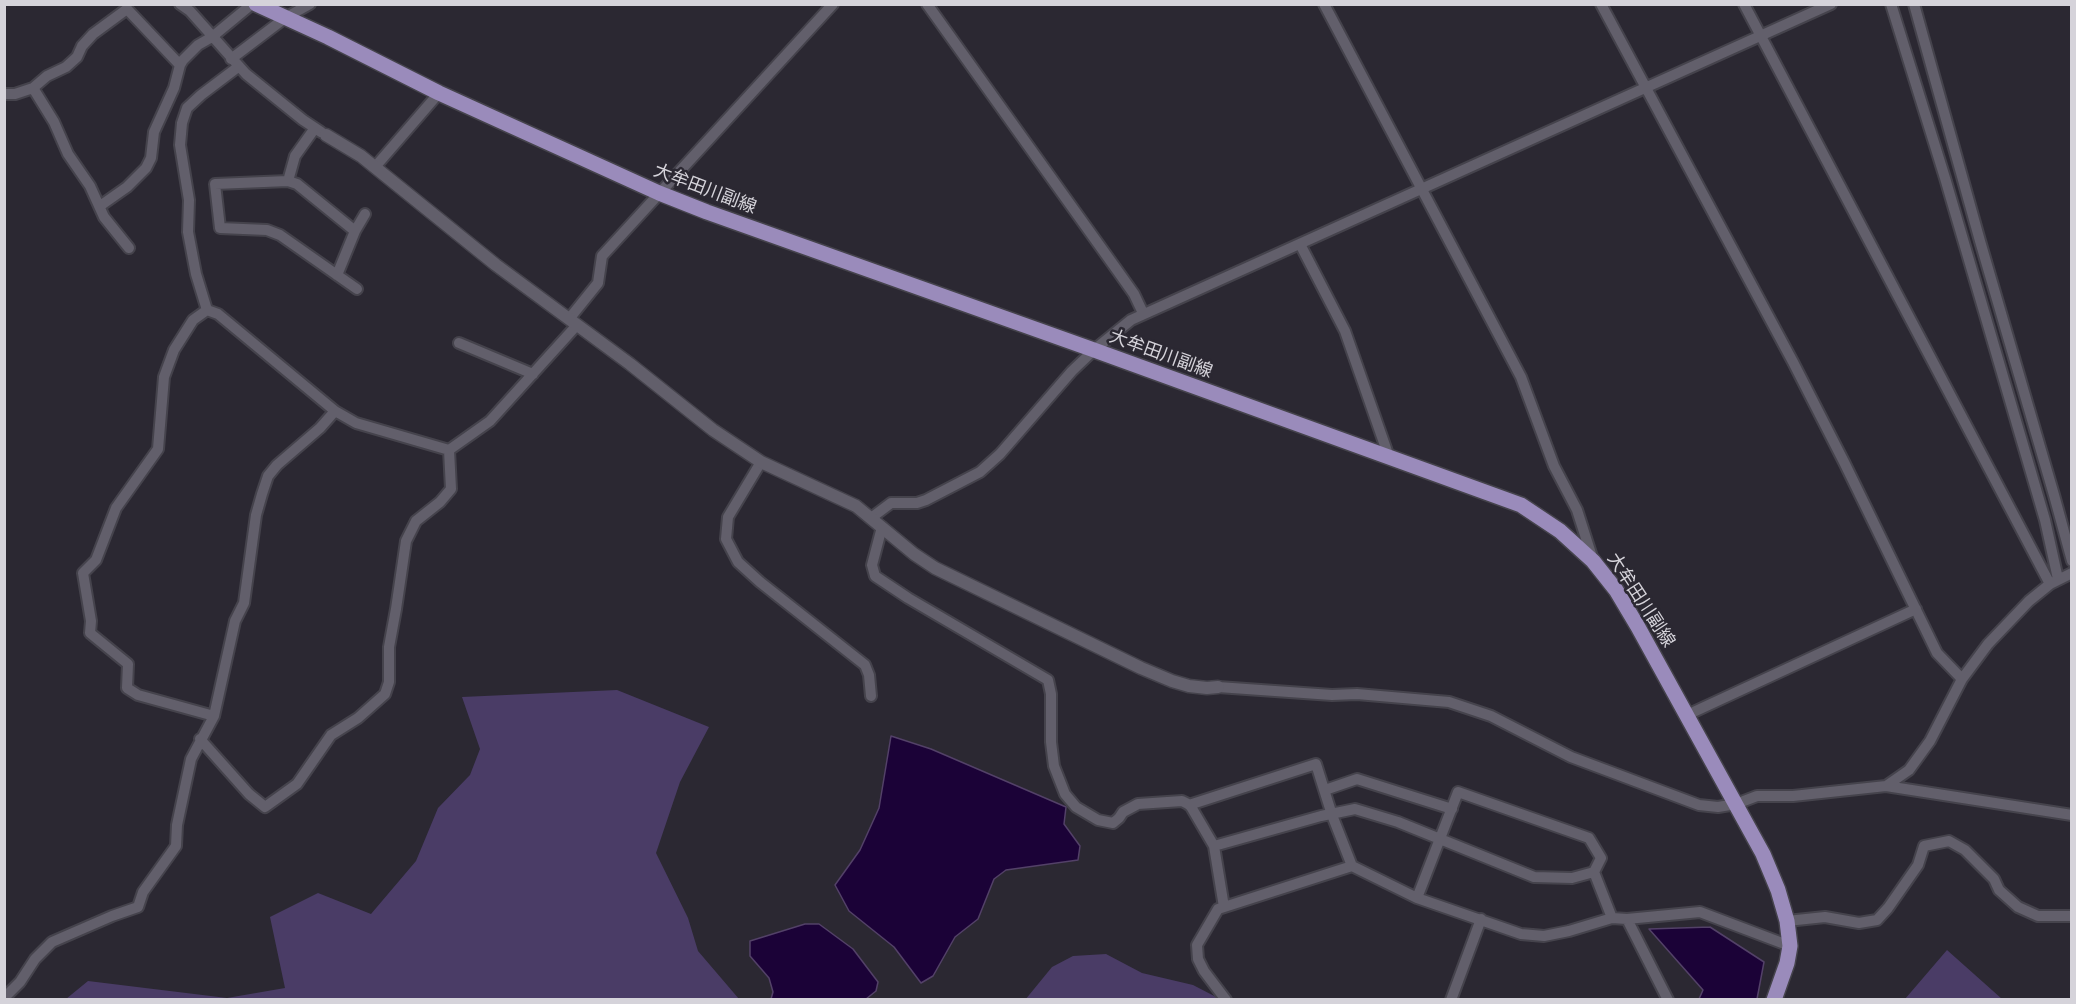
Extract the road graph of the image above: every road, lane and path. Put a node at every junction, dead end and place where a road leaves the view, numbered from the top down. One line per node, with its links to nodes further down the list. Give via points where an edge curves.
1 (180, 4): 14 (street)
2 (310, 4): 12 (street)
3 (833, 4): 25 (street)
4 (927, 4): 34 (street, via 1123,278)
5 (1324, 4): 24 (street)
6 (1601, 4): 18 (street)
7 (1744, 4): 13 (street)
8 (1831, 4): 13 (street)
9 (1891, 4): 48 (street, via 2045,520)
10 (1914, 4): 46 (street)
11 (255, 5): 12 (main road, 大牟田川副線); 14 (street)
12 (282, 17): 15 (street); 19 (main road, 大牟田川副線)
13 (1761, 36): 18 (street); 48 (street)
14 (212, 37): 15 (street); 16 (street, via 198,45)
15 (235, 63): 21 (street); 33 (street, via 187,108 182,123 180,145 189,200 188,232)
16 (180, 65): 17 (street, via 127,9 93,34 66,67); 26 (street, via 154,132 151,159 138,177)
17 (33, 88): 20 (street); 26 (street)
18 (1645, 88): 24 (street); 49 (street, via 1793,362)
19 (439, 93): 22 (street); 25 (main road, 大牟田川副線)
20 (4, 94)
21 (321, 131): 22 (street); 23 (street, via 295,156)
22 (375, 167): 35 (street)
23 (288, 181): 28 (street); 31 (street, via 215,184 220,228 267,230 280,235)
24 (1422, 188): 29 (street); 45 (street, via 1521,377 1554,466 1577,510)
25 (659, 193): 35 (street, via 602,256 598,283); 37 (main road, 大牟田川副線)
26 (100, 206): 30 (street)
27 (365, 214): 28 (street)
28 (355, 231): 31 (street)
29 (1300, 244): 34 (street); 41 (street, via 1345,330)
30 (129, 248)
31 (337, 275): 32 (street)
32 (357, 289)
33 (207, 310): 39 (street, via 249,338); 54 (street, via 193,320 180,340 164,377 158,449 116,508 96,560 83,573 92,621 90,633 128,664 127,688 138,695)
34 (1143, 314): 37 (street)
35 (573, 322): 38 (street); 42 (street, via 713,430)
36 (459, 343): 38 (street)
37 (1094, 350): 41 (main road, 大牟田川副線); 43 (street, via 980,472 926,500 891,503)
38 (533, 374): 40 (street, via 490,420)
39 (335, 411): 40 (street, via 357,423); 54 (street, via 268,476 256,515 244,603 235,621)
40 (448, 450): 55 (street, via 451,489 416,520 406,540 388,647 389,682 385,694 331,735 297,784 265,807)
41 (1389, 456): 45 (main road, 大牟田川副線, via 1521,505 1560,531)
42 (761, 462): 43 (street, via 856,506); 52 (street, via 728,517 726,539 738,562 760,582 865,665)
43 (871, 518): 44 (street)
44 (882, 527): 51 (street, via 935,567 1141,668 1188,686); 59 (street, via 872,565 875,576 1048,680 1054,766 1065,794 1076,807 1098,820 1113,823 1138,804 1182,801)
45 (1593, 561): 53 (main road, 大牟田川副線, via 1616,590)
46 (2072, 561)
47 (2072, 573): 48 (street)
48 (2054, 581): 50 (street, via 2006,625)
49 (1916, 609): 50 (street, via 1937,653); 53 (street)
50 (1962, 678): 56 (street, via 1930,741 1909,770)
51 (1218, 687): 58 (street, via 1449,702 1491,716 1571,757 1699,805)
52 (871, 696)
53 (1687, 715): 58 (main road, 大牟田川副線)
54 (214, 716): 55 (street)
55 (200, 739): 75 (street, via 191,759 176,846 143,892 138,907 52,942)
56 (1886, 786): 58 (street, via 1757,796); 62 (street)
57 (1325, 790): 59 (street, via 1316,764); 60 (street, via 1357,780); 61 (street)
58 (1736, 804): 73 (main road, 大牟田川副線, via 1763,854)
59 (1190, 805): 64 (street)
60 (1452, 809): 63 (street); 66 (street, via 1458,792 1588,838 1601,858)
61 (1332, 815): 63 (street, via 1355,809); 64 (street); 65 (street)
62 (2072, 815)
63 (1440, 839): 66 (street, via 1534,877 1572,878); 67 (street)
64 (1214, 846): 68 (street)
65 (1352, 866): 67 (street); 68 (street)
66 (1594, 872): 70 (street)
67 (1417, 898): 71 (street)
68 (1224, 907): 76 (street, via 1218,909 1197,945 1204,971)
69 (2072, 916): 73 (street, via 2038,916 2018,908 1965,850 1949,841 1924,846 1918,866 1877,920 1859,923 1825,916)
70 (1612, 918): 71 (street, via 1544,936 1521,934); 72 (street)
71 (1481, 919): 77 (street)
72 (1627, 919): 74 (street, via 1700,912); 78 (street)
73 (1786, 921): 74 (main road, 大牟田川副線)
74 (1790, 946): 79 (main road, 大牟田川副線)
75 (4, 998)
76 (1226, 999)
77 (1452, 999)
78 (1668, 999)
79 (1774, 999)

